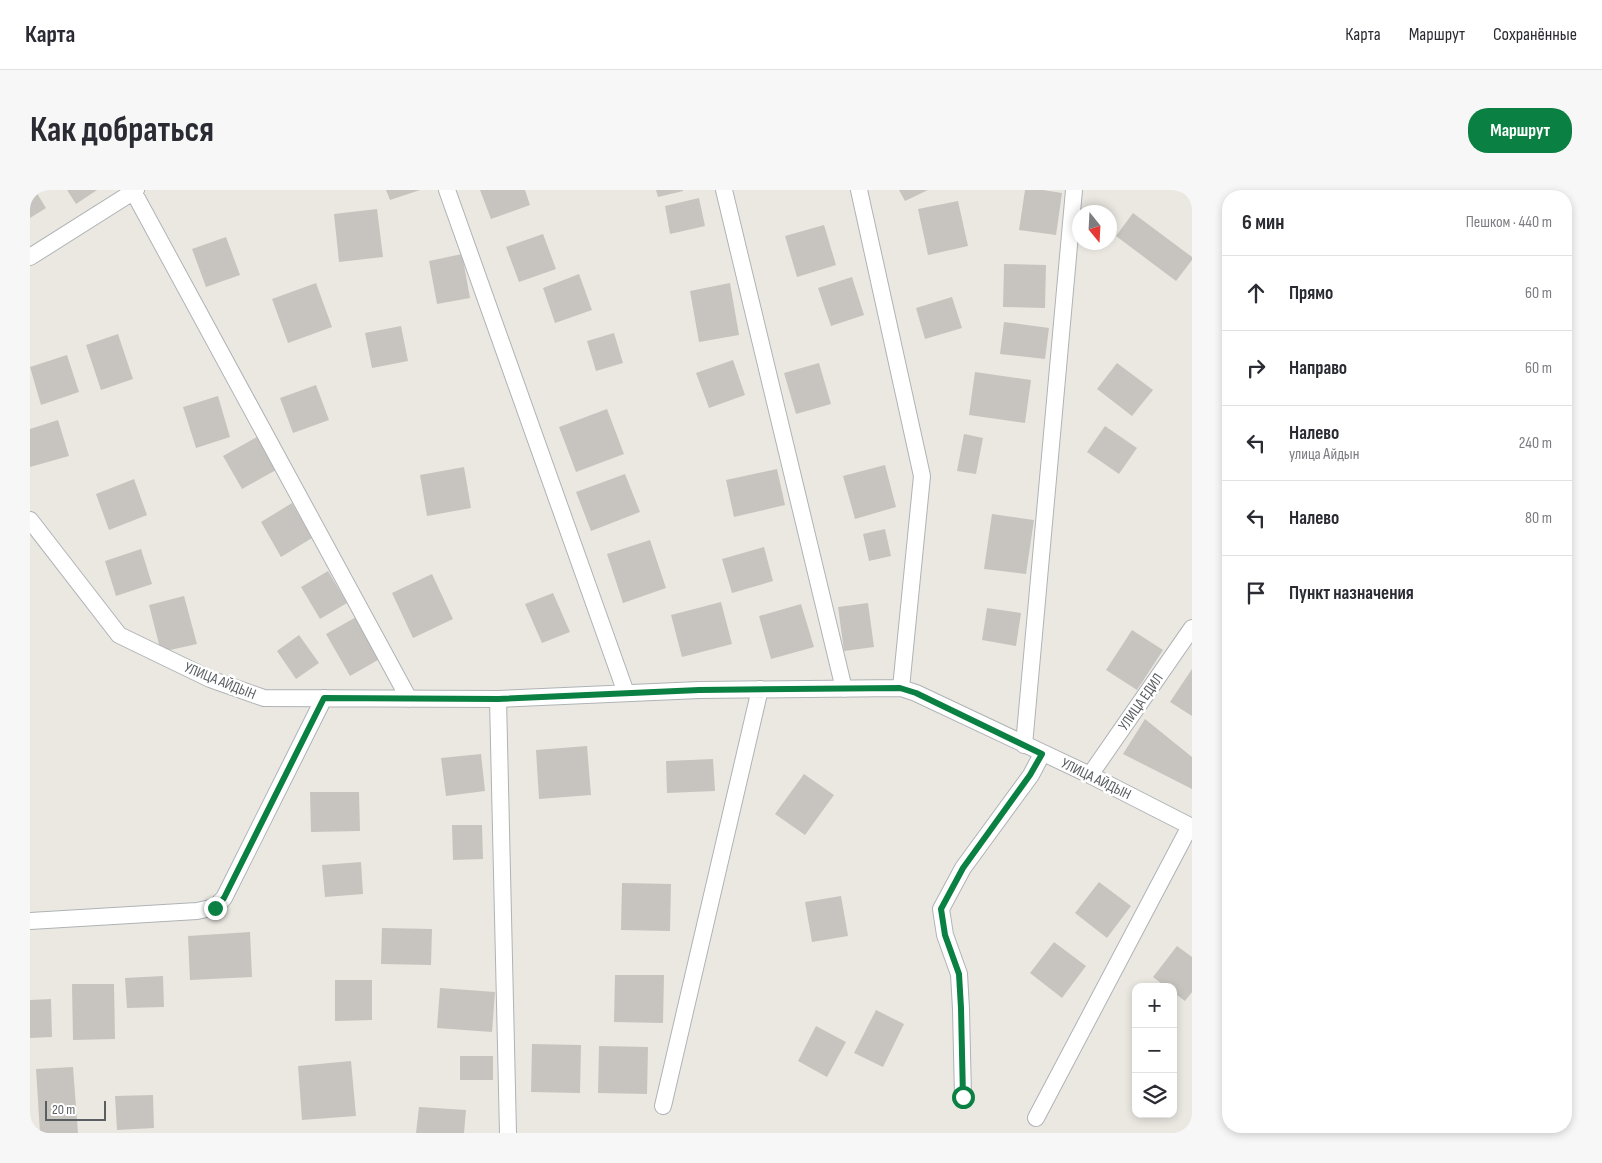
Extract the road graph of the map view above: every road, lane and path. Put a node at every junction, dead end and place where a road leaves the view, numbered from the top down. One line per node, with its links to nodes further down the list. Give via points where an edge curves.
1 (447, 190): 12 (street)
2 (724, 190): 11 (street)
3 (859, 190): 9 (street, via 922,476)
4 (1074, 190): 16 (street)
5 (134, 191): 6 (street); 14 (street)
6 (30, 257)
7 (30, 520): 13 (street, УЛИЦА АЙДЫН, via 119,635 210,679 264,698)
8 (1192, 628): 18 (street, УЛИЦА ЕДИЛ)
9 (900, 688): 11 (street, УЛИЦА АЙДЫН); 16 (street, УЛИЦА АЙДЫН)
10 (760, 689): 11 (street, УЛИЦА АЙДЫН); 12 (street, УЛИЦА АЙДЫН); 22 (street)
11 (844, 689)
12 (626, 693): 15 (street, УЛИЦА АЙДЫН)
13 (324, 698): 14 (street, УЛИЦА АЙДЫН); 20 (street, via 224,898 215,908)
14 (409, 699): 15 (street, УЛИЦА АЙДЫН)
15 (498, 699): 24 (street)
16 (1024, 745): 17 (street, УЛИЦА АЙДЫН)
17 (1042, 754): 18 (street, УЛИЦА АЙДЫН); 21 (street, via 963,868 941,909 945,935 959,974)
18 (1090, 775): 19 (street, УЛИЦА АЙДЫН)
19 (1191, 826): 23 (street)
20 (30, 921)
21 (963, 1097)
22 (664, 1106)
23 (1036, 1118)
24 (508, 1133)

